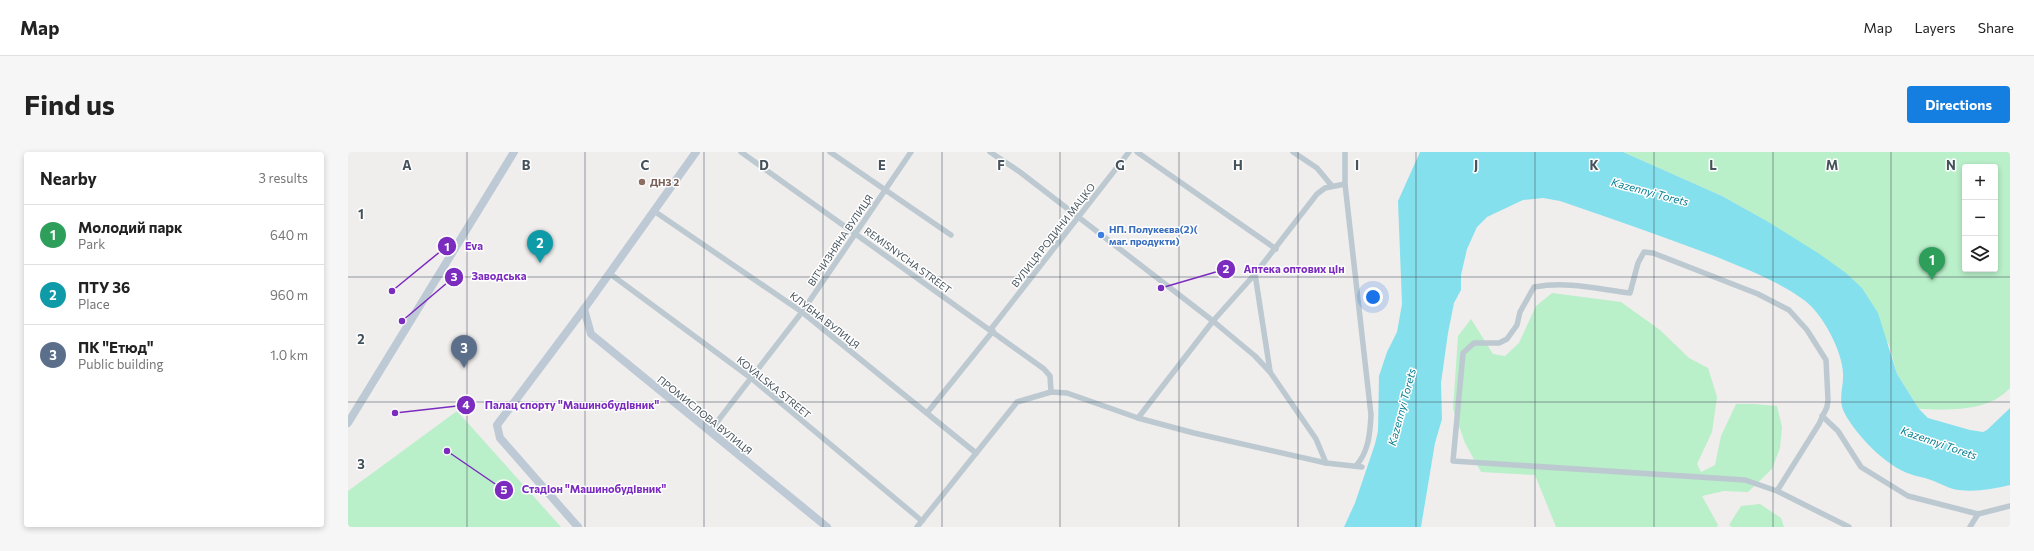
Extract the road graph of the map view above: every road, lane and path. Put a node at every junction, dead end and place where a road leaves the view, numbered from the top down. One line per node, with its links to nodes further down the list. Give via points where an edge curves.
1 (514, 152): 31 (street)
2 (696, 152): 14 (street)
3 (741, 152): 16 (street, REMISNYCHA STREET)
4 (830, 152): 13 (street)
5 (911, 152): 13 (street, ВІТЧИЗНЯНА ВУЛИЦЯ)
6 (990, 152): 15 (street)
7 (1129, 152): 15 (street, ВУЛИЦЯ РОДИНИ МАЦКО)
8 (1138, 152): 18 (street)
9 (1293, 152): 12 (street, via 1317,168)
10 (1345, 152): 11 (street)
11 (1345, 184): 12 (street); 35 (street, via 1371,415 1370,435 1365,452)
12 (1332, 186): 18 (street, via 1317,194)
13 (885, 191): 16 (street, ВІТЧИЗНЯНА ВУЛИЦЯ); 17 (street)
14 (654, 211): 19 (street); 22 (street, КЛУБНА ВУЛИЦЯ)
15 (1078, 217): 23 (street); 24 (street, ВУЛИЦЯ РОДИНИ МАЦКО)
16 (855, 233): 22 (street, ВІТЧИЗНЯНА ВУЛИЦЯ); 24 (street, REMISNYCHA STREET)
17 (952, 235)
18 (1276, 249): 20 (street)
19 (609, 273): 21 (street); 26 (street, KOVALSKA STREET)
20 (1255, 274): 23 (street); 25 (street)
21 (584, 309): 32 (street, ПРОМИСЛОВА ВУЛИЦЯ, via 591,334); 41 (street, via 497,425 500,438)
22 (802, 312): 26 (street, ВІТЧИЗНЯНА ВУЛИЦЯ); 28 (street, КЛУБНА ВУЛИЦЯ)
23 (1213, 321): 25 (street); 30 (street)
24 (992, 330): 27 (street, REMISNYCHA STREET, via 1044,369 1050,376); 28 (street, ВУЛИЦЯ РОДИНИ МАЦКО)
25 (1270, 372): 34 (street, via 1316,439)
26 (751, 378): 32 (street, ВІТЧИЗНЯНА ВУЛИЦЯ); 40 (street, KOVALSKA STREET)
27 (1050, 392): 30 (street, via 1067,393); 33 (street, via 1018,402)
28 (926, 413): 33 (street, КЛУБНА ВУЛИЦЯ)
29 (1822, 416): 37 (street); 37 (street, via 1828,400 1826,360 1794,313 1758,294 1653,253 1644,252 1638,263 1630,293 1570,285 1550,284 1534,287 1520,312 1517,325 1506,339 1500,343 1474,343 1463,353 1453,461 1745,480); 39 (street, via 1838,431 1861,467 1908,496)
30 (1138, 418): 34 (street)
31 (348, 424)
32 (710, 432): 42 (street, ПРОМИСЛОВА ВУЛИЦЯ)
33 (976, 453): 40 (street)
34 (1326, 464): 35 (street)
35 (1356, 466): 36 (street)
36 (1362, 467)
37 (1777, 491): 44 (street)
38 (2010, 506): 39 (street)
39 (1978, 514): 45 (street)
40 (922, 521): 43 (street)
41 (578, 527)
42 (828, 527)
43 (917, 527)
44 (1849, 527)
45 (1970, 527)

